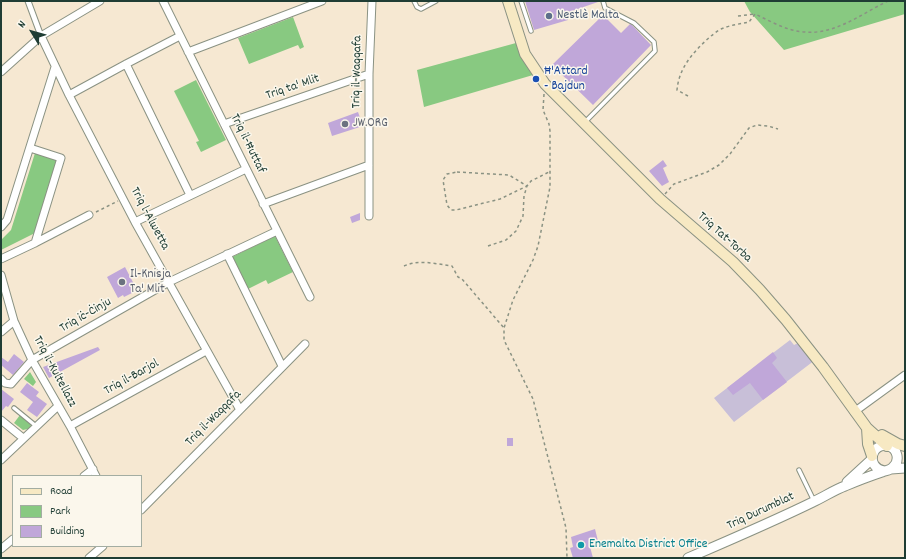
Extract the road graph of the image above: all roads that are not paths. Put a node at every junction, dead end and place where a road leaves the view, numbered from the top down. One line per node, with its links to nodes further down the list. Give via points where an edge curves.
1 (28, 1): 12 (street)
2 (100, 1): 12 (street)
3 (163, 1): 13 (street, Triq il-Ħuttaf)
4 (322, 1): 14 (street)
5 (372, 1): 18 (street, Triq il-Waqqafa)
6 (414, 1): 7 (lane, via 417,7 421,8)
7 (436, 1)
8 (508, 1): 20 (main road, Triq Tat-Torba, via 525,54 545,84)
9 (521, 1): 11 (lane)
10 (603, 1): 20 (lane, via 605,8 634,23 654,42 655,52)
11 (531, 31)
12 (41, 36): 16 (street, Triq l-Alwetta); 17 (street)
13 (180, 36): 14 (street, Triq il-Ħuttaf); 15 (street)
14 (188, 52): 21 (street, Triq il-Ħuttaf)
15 (126, 64): 19 (street); 25 (street)
16 (55, 67): 19 (street, Triq l-Alwetta); 22 (street)
17 (1, 72)
18 (369, 74): 21 (street, Triq ta' Mlit); 23 (street, Triq il-Waqqafa)
19 (70, 95): 29 (street, Triq l-Alwetta)
20 (584, 123): 49 (main road, Triq Tat-Torba, via 660,199 733,262 760,290 823,367)
21 (224, 124): 24 (street, Triq il-Ħuttaf)
22 (30, 148): 30 (street, via 7,220); 32 (street, via 61,158)
23 (370, 164): 26 (street); 28 (street, Triq il-Waqqafa)
24 (246, 170): 25 (street); 26 (street, Triq il-Ħuttaf)
25 (190, 196): 29 (street)
26 (264, 204): 31 (street, Triq il-Ħuttaf)
27 (89, 215): 32 (street)
28 (369, 216)
29 (135, 222): 36 (street, Triq l-Alwetta)
30 (1, 227)
31 (277, 230): 33 (street, Triq iċ-Ċinju); 37 (street, Triq il-Ħuttaf)
32 (35, 243): 34 (street)
33 (227, 254): 36 (street, Triq iċ-Ċinju); 43 (street)
34 (1, 259)
35 (1, 275): 38 (street, Triq il-Kultellazz)
36 (169, 282): 41 (street, Triq l-Alwetta); 42 (street, Triq iċ-Ċinju)
37 (310, 297)
38 (14, 321): 39 (street); 42 (street, Triq il-Kultellazz)
39 (1, 332)
40 (305, 344): 43 (street, Triq il-Waqqafa)
41 (206, 351): 48 (street, Triq l-Alwetta); 53 (street, Triq il-Barjol)
42 (32, 360): 45 (street, Triq iċ-Ċinju, via 11,384); 46 (street, Triq il-Kultellazz)
43 (282, 366): 48 (street, Triq il-Waqqafa)
44 (905, 375): 49 (street)
45 (1, 379)
46 (58, 406): 52 (street); 53 (street, Triq il-Kultellazz)
47 (14, 408): 52 (lane)
48 (240, 410): 68 (street, Triq il-Waqqafa)
49 (854, 412): 51 (main road, Triq Tat-Torba)
50 (1, 420): 54 (street)
51 (864, 425): 55 (main road); 56 (main road, Triq Tat-Torba); 58 (main road)
52 (36, 426): 54 (street)
53 (70, 426): 61 (street, Triq il-Kultellazz)
54 (23, 438): 59 (street)
55 (905, 446)
56 (891, 448): 57 (street); 58 (street, via 875,449); 63 (street, via 897,462)
57 (905, 452)
58 (872, 458): 63 (street, via 877,469); 66 (street, Triq Durumblat)
59 (1, 460)
60 (905, 468): 63 (street, Triq Durumblat)
61 (92, 469): 64 (street); 65 (street, Triq il-Kultellazz)
62 (798, 470): 67 (lane)
63 (888, 470): 66 (street, Triq Durumblat)
64 (85, 475)
65 (95, 475)
66 (844, 486): 67 (street, Triq Durumblat)
67 (815, 502): 73 (street, Triq Durumblat)
68 (142, 509)
69 (12, 540): 71 (street)
70 (102, 547): 72 (street)
71 (1, 549)
72 (89, 558)
73 (688, 558)

